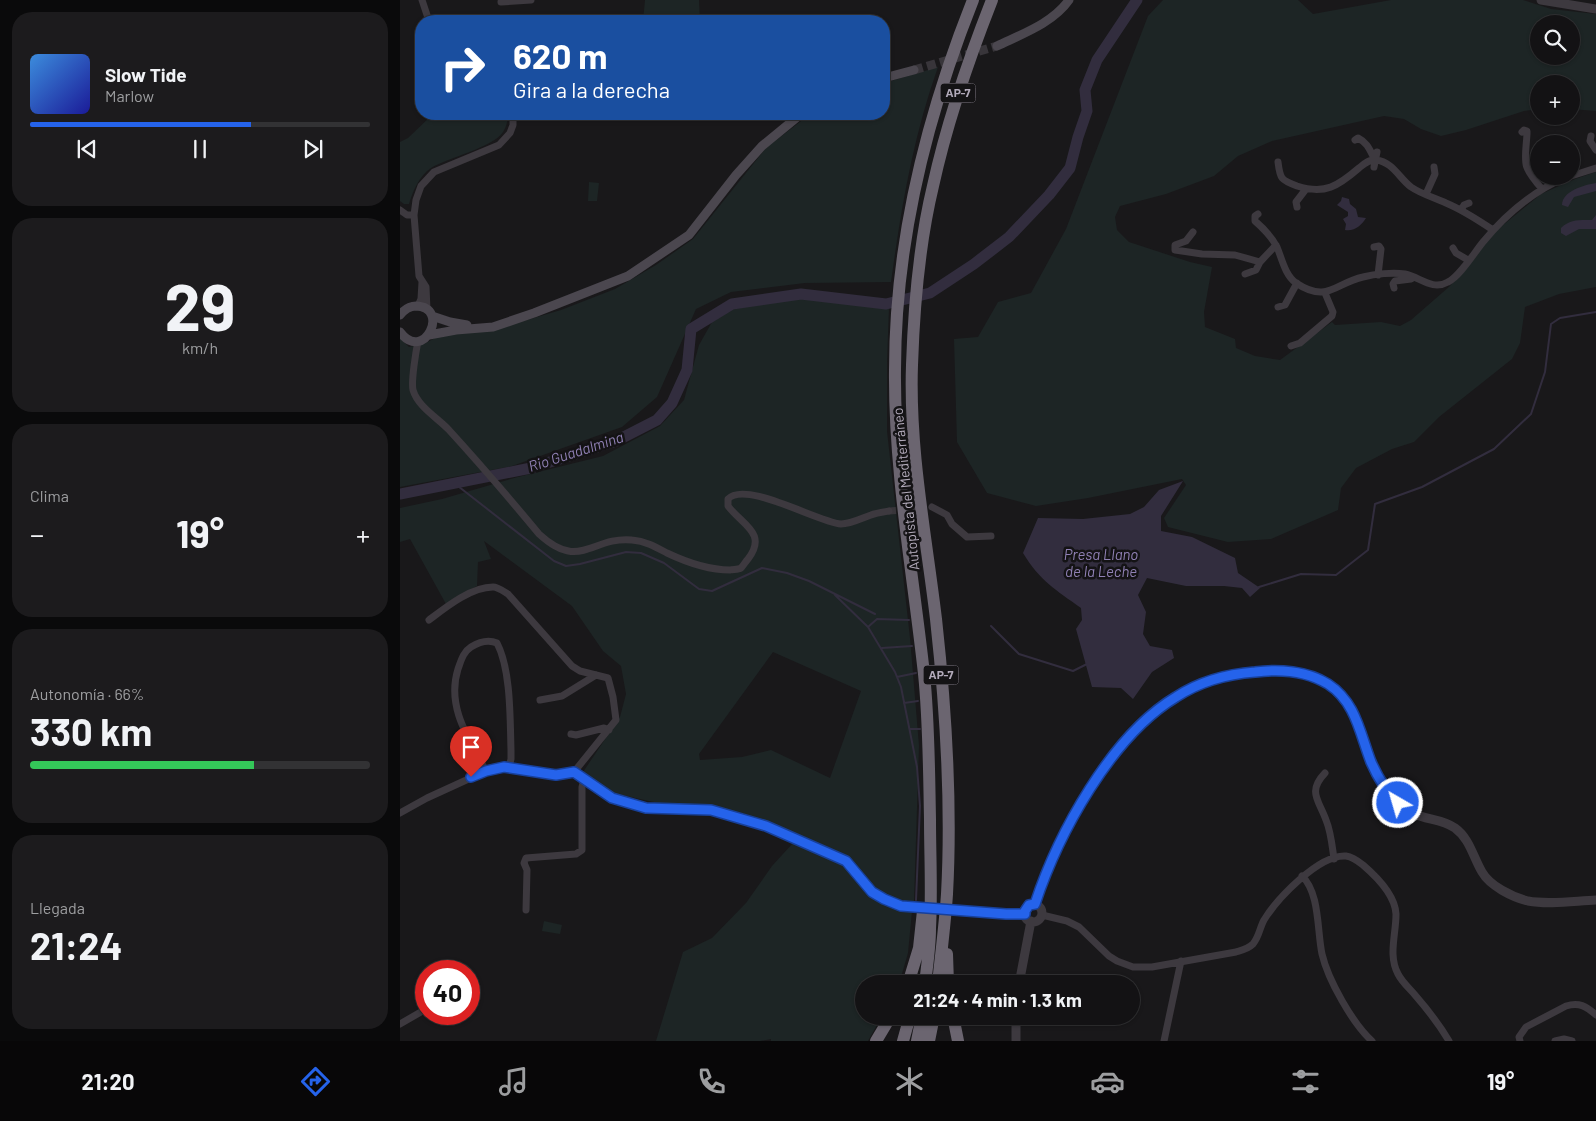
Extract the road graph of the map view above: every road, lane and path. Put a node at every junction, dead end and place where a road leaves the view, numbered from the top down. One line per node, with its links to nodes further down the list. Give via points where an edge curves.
1 (422, 0): 9 (street)
2 (531, 0): 7 (street)
3 (973, 0): 71 (highway, Autopista del Mediterráneo / AP-7, via 925,142 898,291 894,372 897,450 924,677)
4 (992, 0): 77 (highway, Autopista del Mediterráneo / AP-7, via 948,125 932,188 922,244 912,367 917,471 946,729)
5 (1069, 0): 10 (main road, via 1062,11)
6 (1541, 0): 8 (street)
7 (501, 2)
8 (1596, 9)
9 (426, 15)
10 (997, 46)
11 (914, 70): 12 (main road)
12 (890, 76)
13 (512, 120): 34 (street, via 510,134 499,145 434,172 421,186)
14 (794, 120): 54 (main road, via 762,146 689,235 628,276)
15 (1522, 132): 27 (street, via 1527,131 1525,168)
16 (1591, 136): 18 (street)
17 (1355, 140): 21 (street, via 1360,138 1369,148)
18 (1593, 148)
19 (1378, 152): 21 (street)
20 (1278, 162): 26 (street, via 1282,179)
21 (1374, 164): 26 (street, via 1370,160 1328,189); 28 (street, via 1388,164 1413,188)
22 (1596, 168): 24 (street)
23 (1435, 172): 28 (street)
24 (1580, 173)
25 (1552, 185): 27 (street)
26 (1306, 189): 30 (street, via 1297,200)
27 (1542, 190): 35 (street, via 1509,213)
28 (1426, 194): 32 (street)
29 (1469, 203): 32 (street)
30 (1297, 207)
31 (400, 210): 34 (street)
32 (1461, 210): 35 (street)
33 (1258, 214): 37 (street, via 1254,216 1255,221)
34 (414, 215): 46 (street, via 418,272)
35 (1493, 230): 40 (street)
36 (1193, 232): 41 (street, via 1186,241 1174,246 1175,250 1235,255)
37 (1276, 246): 41 (street); 47 (street, via 1287,272)
38 (1374, 247): 43 (street, via 1380,247 1382,253)
39 (1453, 248): 40 (street)
40 (1468, 260): 45 (street, via 1448,282 1438,285)
41 (1260, 262): 42 (street, via 1256,270)
42 (1245, 274)
43 (1378, 275): 45 (street, via 1404,274); 49 (street, via 1362,277 1350,286)
44 (1429, 275): 45 (street)
45 (1420, 279): 48 (street, via 1395,281)
46 (422, 282): 50 (street); 53 (street)
47 (1297, 283): 49 (street); 51 (street, via 1285,305)
48 (1394, 288)
49 (1325, 293): 58 (street, via 1332,316 1300,343)
50 (418, 306): 52 (main road); 53 (main road)
51 (1278, 307)
52 (401, 313)
53 (430, 313): 54 (main road, via 450,322 469,325); 56 (main road, via 433,326)
54 (510, 321): 56 (main road, via 493,327)
55 (400, 332): 57 (main road, via 407,339)
56 (429, 335): 57 (main road)
57 (418, 341): 60 (street, via 412,379 413,391 419,402 447,428 539,534 563,550 577,552 631,539 715,570 741,568 754,552 755,536 728,506 731,496 756,496 842,524)
58 (1291, 346)
59 (932, 507): 61 (street, via 947,515 967,537)
60 (889, 511)
61 (991, 536)
62 (429, 620): 63 (street, via 476,590 498,588 508,594 572,666)
63 (596, 675): 64 (street, via 562,696); 65 (street, via 608,678 613,697 616,720)
64 (540, 700)
65 (609, 730): 66 (street, via 604,728); 69 (street)
66 (571, 734)
67 (509, 767): 68 (street); 68 (street, via 511,750 505,669 497,643 488,640 464,653 454,685 459,721); 69 (street, via 556,775)
68 (486, 771): 73 (street)
69 (574, 772): 72 (street)
70 (1324, 773): 74 (street, via 1316,784 1316,796 1332,838)
71 (930, 774): 76 (highway, Autopista del Mediterráneo / AP-7); 85 (highway, via 923,828 921,930)
72 (584, 780): 80 (street, via 582,850 576,854 525,859); 81 (street, bridge, via 612,798 646,808 711,810 766,826 846,861 878,896 906,906)
73 (400, 813)
74 (1334, 859): 75 (street); 110 (street, via 1346,856 1355,859 1373,874 1393,901 1396,914 1392,954 1396,969)
75 (1302, 876): 84 (street, via 1264,920 1256,940 1246,949); 109 (street, via 1308,882 1313,898 1327,970 1362,1032)
76 (930, 889): 86 (highway); 87 (highway, Autopista del Mediterráneo / AP-7)
77 (947, 894): 88 (highway, Autopista del Mediterráneo / AP-7); 89 (highway)
78 (1596, 900): 79 (street, via 1528,900 1490,882 1457,830 1443,821 1412,814 1384,788 1352,709 1343,696 1328,684 1306,674 1270,670 1234,674 1206,683 1176,696 1139,726 1084,798)
79 (1035, 904): 81 (street, via 1029,905); 82 (street, via 1041,908)
80 (526, 910)
81 (1025, 914): 83 (street)
82 (1042, 915): 83 (street); 84 (street, via 1067,920 1079,927 1109,956 1124,964 1141,968)
83 (1031, 921): 90 (street)
84 (1181, 961): 108 (street)
85 (911, 975)
86 (920, 975)
87 (926, 975)
88 (939, 975)
89 (948, 975)
90 (1021, 975)
91 (415, 1015): 93 (street)
92 (1596, 1015): 111 (street, via 1580,1004 1566,1006 1526,1028 1519,1037)
93 (400, 1024)
94 (886, 1025): 101 (highway)
95 (908, 1025): 102 (highway)
96 (910, 1025): 103 (highway)
97 (932, 1025): 104 (highway)
98 (934, 1025): 105 (highway)
99 (955, 1025): 106 (highway)
100 (1016, 1025): 107 (street)
101 (876, 1041)
102 (903, 1041)
103 (908, 1041)
104 (929, 1041)
105 (935, 1041)
106 (958, 1041)
107 (1016, 1041)
108 (1164, 1041)
109 (1372, 1041)
110 (1449, 1041)
111 (1520, 1041)
112 (1555, 1041): 113 (street)
113 (1572, 1041)

